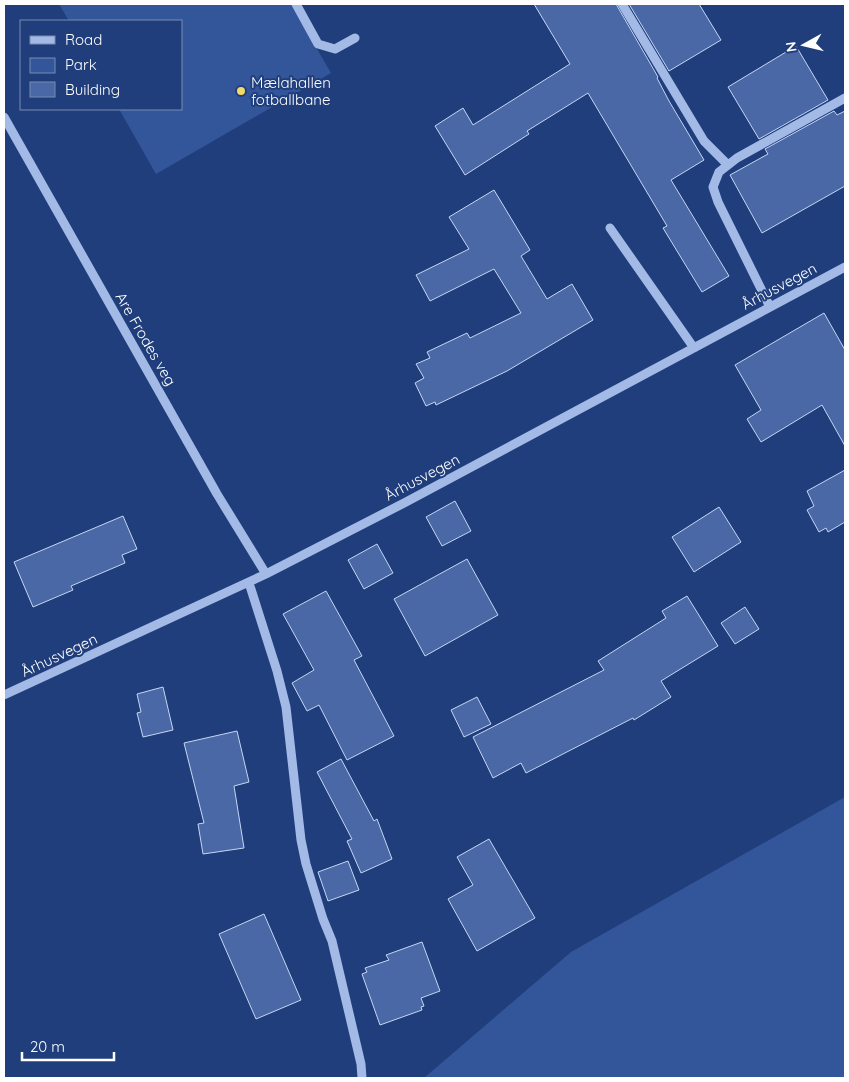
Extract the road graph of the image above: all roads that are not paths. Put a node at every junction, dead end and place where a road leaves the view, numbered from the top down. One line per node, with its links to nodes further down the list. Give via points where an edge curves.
1 (296, 4): 3 (street, via 318,44 335,49)
2 (622, 4): 6 (street, via 704,141)
3 (355, 38)
4 (845, 98): 6 (street)
5 (4, 117): 11 (street, Are Frodes veg)
6 (728, 165): 9 (street, via 719,172 713,187)
7 (610, 228): 10 (street)
8 (845, 267): 9 (street, Århusvegen)
9 (770, 307): 10 (street, Århusvegen)
10 (694, 348): 11 (street, Århusvegen)
11 (266, 574): 12 (street, Århusvegen)
12 (249, 583): 13 (street, Århusvegen); 14 (street, via 286,707 303,848 334,950)
13 (4, 696)
14 (362, 1078)

